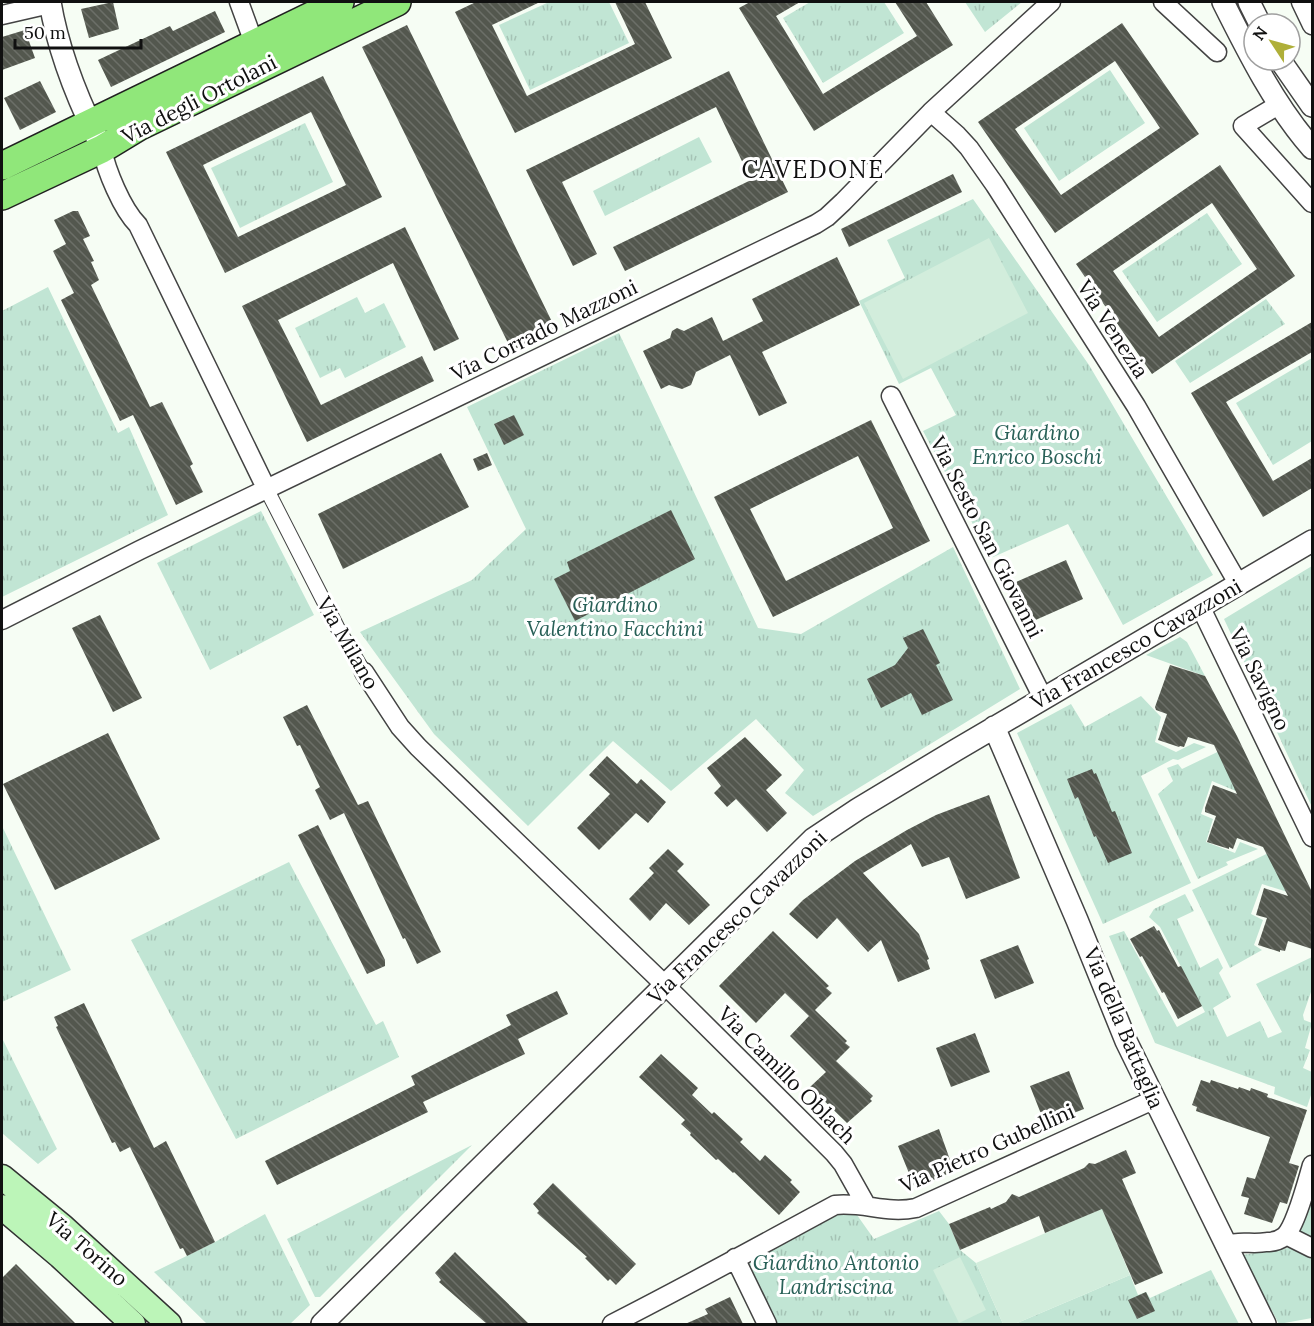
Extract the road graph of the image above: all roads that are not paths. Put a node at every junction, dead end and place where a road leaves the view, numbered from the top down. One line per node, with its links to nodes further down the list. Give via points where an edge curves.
1 (239, 2): 11 (street)
2 (340, 2): 11 (main road, Via degli Ortolani)
3 (397, 2): 19 (main road, Via degli Ortolani)
4 (1051, 2): 16 (street, Via Corrado Mazzoni)
5 (1163, 2): 12 (street)
6 (1223, 2): 14 (street)
7 (1301, 2): 10 (street)
8 (50, 3): 9 (street); 17 (street, Via Milano, via 61,53)
9 (2, 15)
10 (1312, 25)
11 (254, 43): 17 (main road, Via degli Ortolani)
12 (1216, 52)
13 (1288, 72): 15 (street)
14 (1280, 104): 18 (street); 22 (street, via 1243,126)
15 (1312, 106)
16 (931, 112): 24 (street, Via Corrado Mazzoni, via 828,218); 26 (street, Via Venezia, via 969,148 995,185 1136,406)
17 (90, 123): 19 (street, Via Milano); 20 (main road, Via degli Ortolani)
18 (1309, 139)
19 (102, 148): 21 (main road, Via degli Ortolani); 24 (street, Via Milano, via 104,161 130,217 138,225)
20 (2, 166)
21 (2, 196)
22 (1312, 203)
23 (891, 396): 30 (street, Via Sesto San Giovanni)
24 (267, 490): 28 (street, Via Corrado Mazzoni); 29 (street, Via Milano)
25 (1312, 541): 26 (street, Via Francesco Cavazzoni)
26 (1239, 585): 27 (street, Via Francesco Cavazzoni)
27 (1200, 606): 30 (street, Via Francesco Cavazzoni); 32 (street, Via Savigno)
28 (2, 620)
29 (364, 672): 33 (street, Via Milano, via 418,747)
30 (1043, 698): 31 (street, Via Francesco Cavazzoni)
31 (994, 727): 33 (street, Via Francesco Cavazzoni, via 813,839); 34 (street, Via della Battaglia)
32 (1312, 837)
33 (665, 985): 37 (street, Via Camillo Oblach, via 834,1153); 45 (street, Via Francesco Cavazzoni)
34 (1153, 1100): 37 (street, Via Pietro Gubellini, via 916,1208 901,1211); 40 (street, Via della Battaglia)
35 (1312, 1166): 39 (street)
36 (2, 1177): 44 (main road, Via Torino)
37 (866, 1205): 42 (street, Via Pietro Gubellini, via 835,1205)
38 (2, 1207): 43 (main road, Via Torino)
39 (1286, 1235): 40 (street, via 1265,1243 1242,1241); 41 (street)
40 (1225, 1245): 48 (street, Via della Battaglia)
41 (1312, 1248)
42 (735, 1258): 46 (street, Via Pietro Gubellini); 47 (street)
43 (133, 1324)
44 (169, 1324)
45 (322, 1324)
46 (612, 1324)
47 (767, 1324)
48 (1265, 1324)

